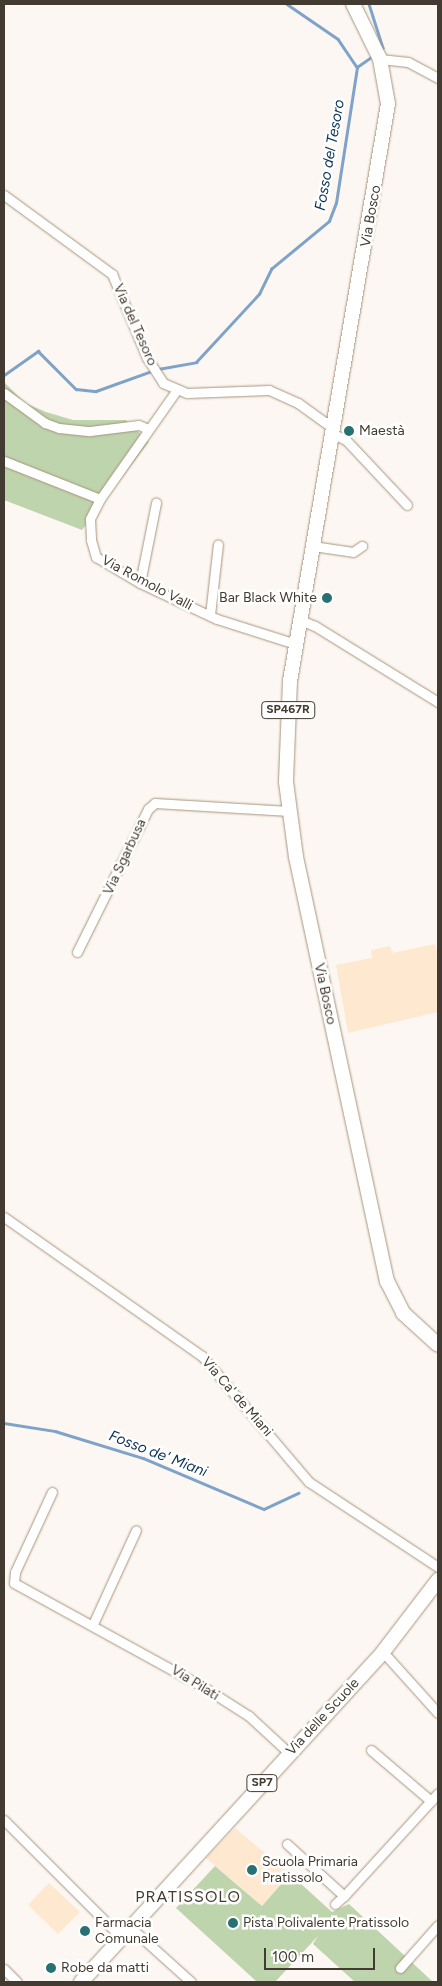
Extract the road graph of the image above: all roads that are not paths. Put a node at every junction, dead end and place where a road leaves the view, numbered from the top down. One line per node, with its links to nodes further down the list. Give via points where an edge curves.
1 (353, 4): 2 (main road, Via Bosco / SP467R)
2 (377, 53): 3 (street, via 408,62); 8 (main road, Via Bosco / SP467R, via 388,104 384,141)
3 (438, 78)
4 (4, 195): 5 (street, Via del Tesoro, via 112,274 146,358 163,383)
5 (176, 391): 7 (street, Via Romolo Valli); 8 (street, via 269,390 298,403)
6 (4, 393): 7 (street, via 45,423 59,428 90,431 139,425)
7 (148, 429): 10 (street, Via Romolo Valli)
8 (334, 432): 12 (street, via 346,440); 14 (main road, Via Bosco / SP467R)
9 (4, 461): 10 (street)
10 (100, 499): 16 (street, Via Romolo Valli, via 90,519 96,557)
11 (156, 503): 16 (street)
12 (407, 504)
13 (218, 544): 17 (street)
14 (314, 546): 15 (street, via 352,552); 18 (main road, Via Bosco / SP467R)
15 (362, 546)
16 (140, 583): 17 (street, Via Romolo Valli)
17 (210, 615): 19 (street, Via Romolo Valli)
18 (300, 620): 19 (main road, Via Bosco / SP467R); 20 (street, via 315,626)
19 (296, 644): 21 (main road, Via Bosco / SP467R, via 286,741)
20 (438, 702)
21 (289, 812): 22 (street, Via Sgarbusa, via 155,802 148,809); 24 (main road, Via Bosco / SP467R, via 320,972 388,1281 403,1313)
22 (77, 952)
23 (4, 1217): 27 (street, Via Ca' de Miani, via 202,1356 309,1482)
24 (438, 1345)
25 (52, 1492): 29 (street, Via Pilati, via 15,1572 14,1583)
26 (136, 1530): 29 (street)
27 (438, 1567)
28 (438, 1580): 30 (main road, Via delle Scuole / SP7)
29 (93, 1624): 33 (street, Via Pilati, via 249,1716)
30 (383, 1652): 31 (street); 33 (main road, Via delle Scuole / SP7)
31 (438, 1713)
32 (371, 1750): 35 (street)
33 (289, 1753): 41 (main road, Via delle Scuole / SP7)
34 (438, 1793): 35 (street)
35 (431, 1801): 38 (street)
36 (4, 1820): 41 (street)
37 (287, 1844): 38 (street)
38 (344, 1896): 39 (street)
39 (335, 1904)
40 (438, 1925): 42 (street)
41 (125, 1932): 45 (main road, Via delle Scuole / SP7); 46 (street)
42 (400, 1968)
43 (4, 1969): 44 (street)
44 (17, 1982)
45 (80, 1982)
46 (191, 1982)

